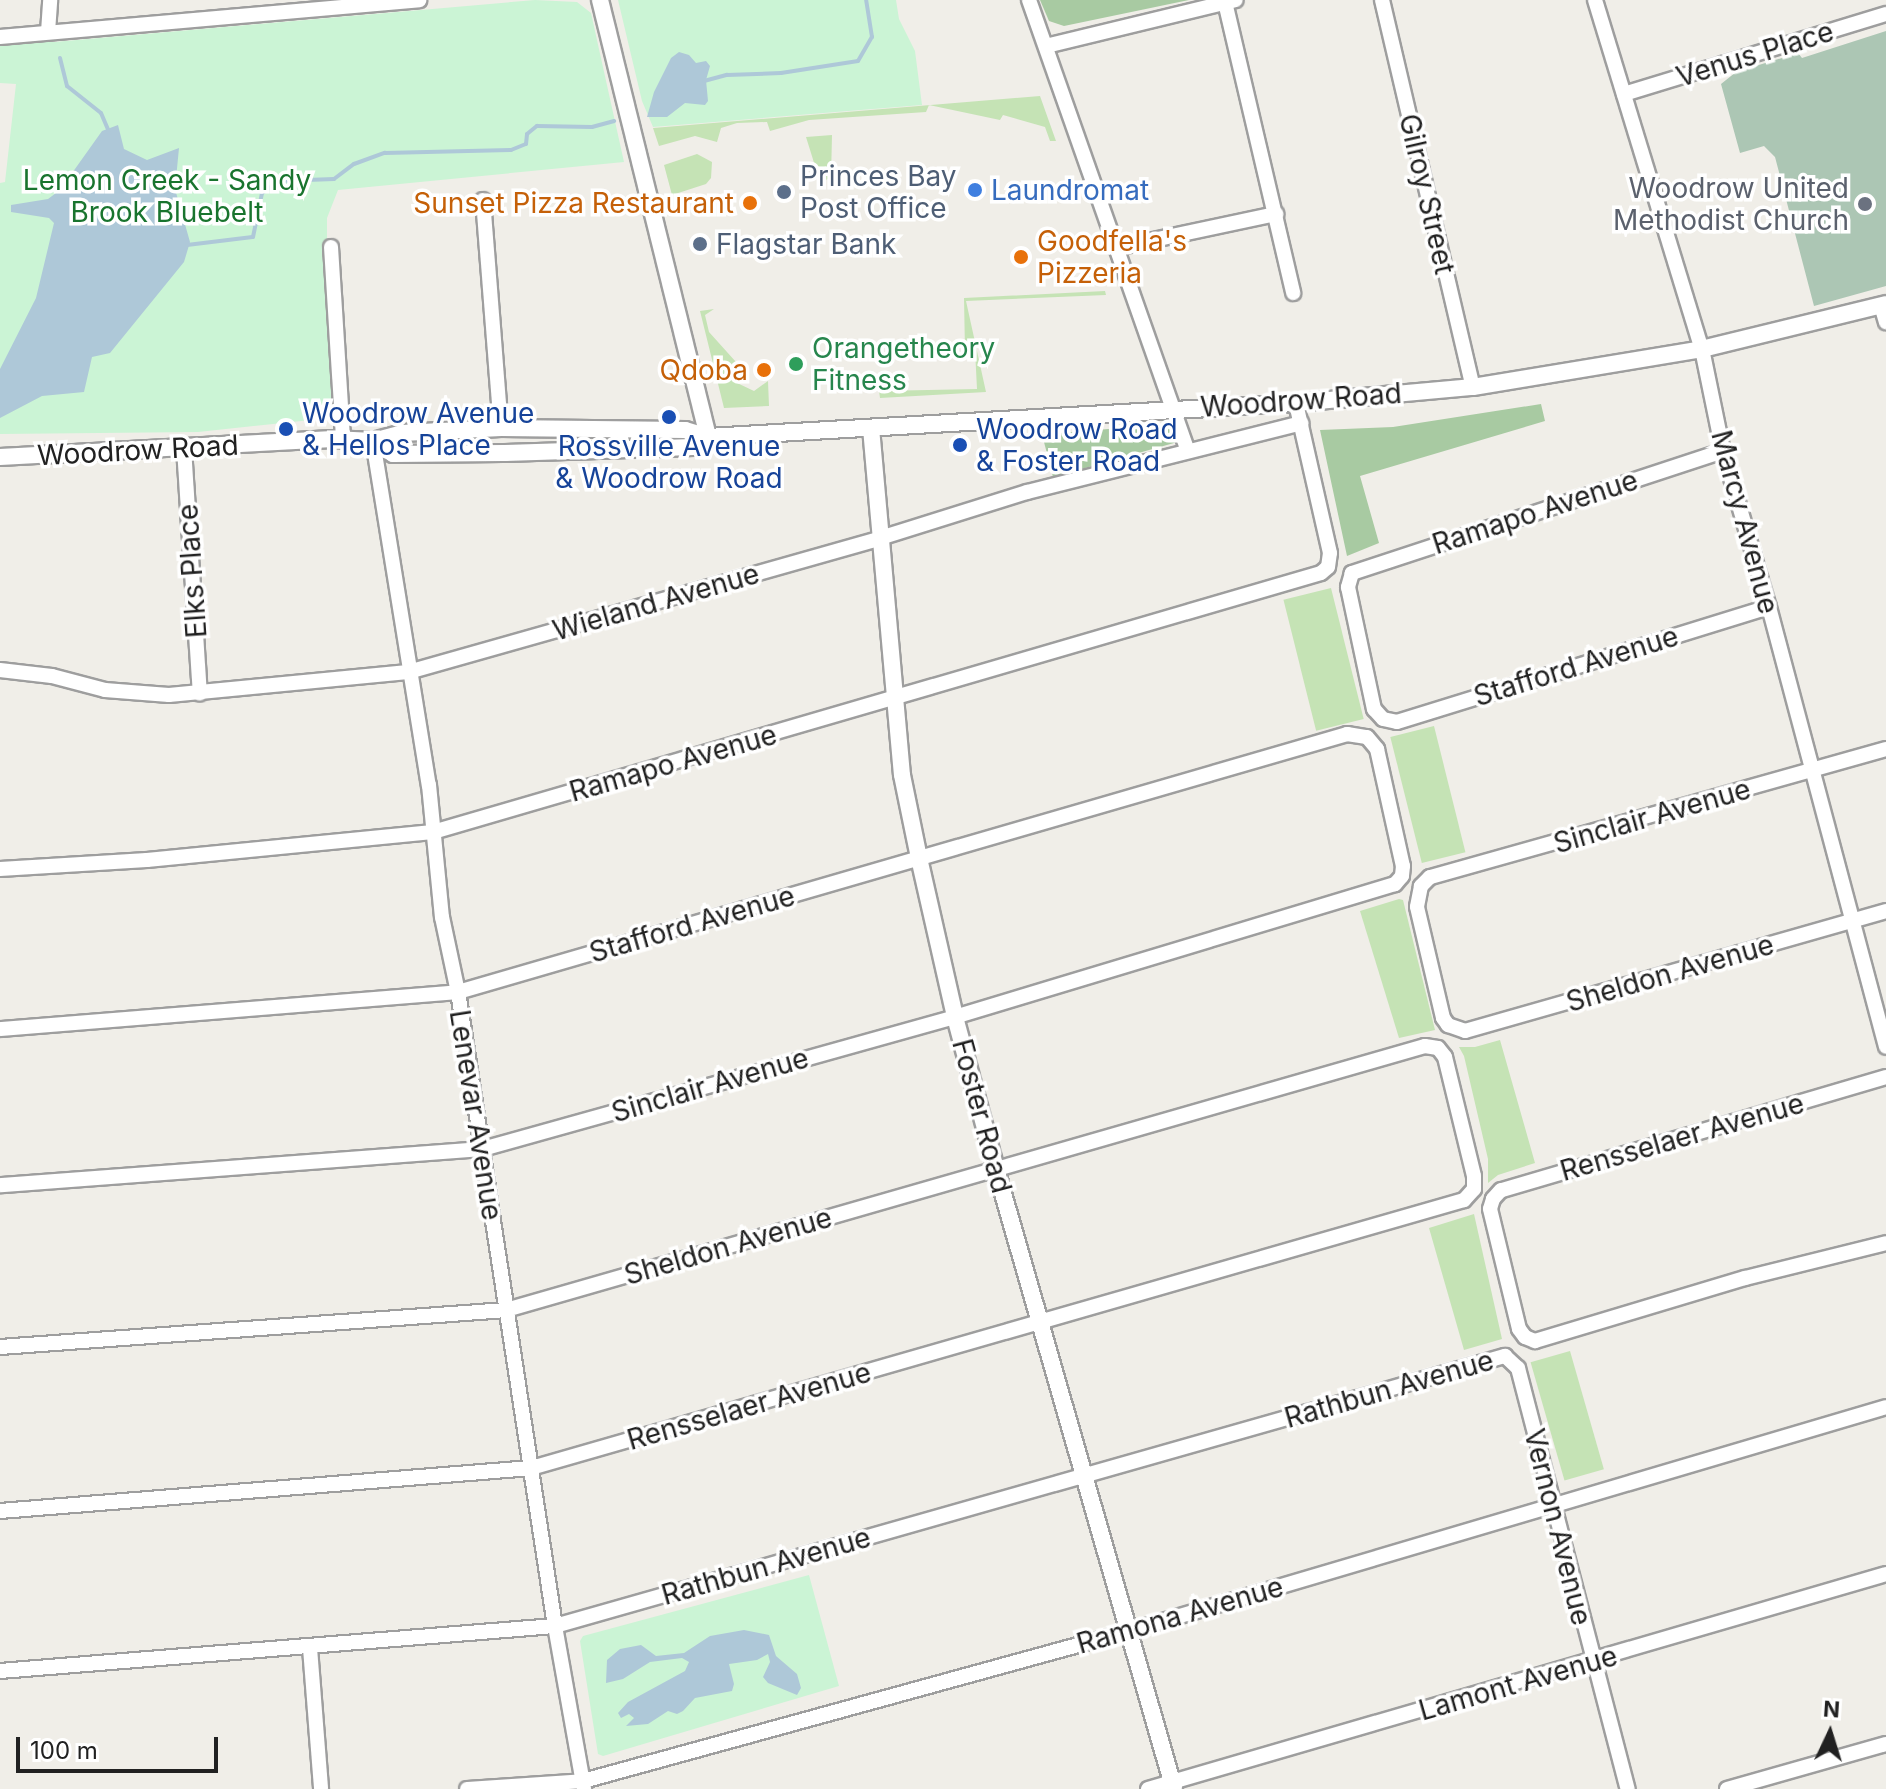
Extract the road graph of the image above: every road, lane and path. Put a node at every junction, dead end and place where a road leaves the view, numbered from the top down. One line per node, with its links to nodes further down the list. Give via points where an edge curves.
1 (50, 0): 9 (street)
2 (419, 0): 9 (street)
3 (600, 0): 27 (street)
4 (1029, 0): 11 (street)
5 (1382, 0): 21 (street, Gilroy Street)
6 (1595, 0): 12 (street, Marcy Avenue)
7 (1230, 1): 11 (street); 14 (street)
8 (1886, 14): 12 (street, Venus Place)
9 (48, 32): 10 (street)
10 (0, 37)
11 (1046, 46): 16 (street)
12 (1624, 94): 20 (street, Marcy Avenue)
13 (483, 200): 25 (street)
14 (1276, 214): 16 (street); 17 (street)
15 (331, 247): 28 (street)
16 (1116, 248): 23 (street)
17 (1293, 293)
18 (1883, 304): 19 (street); 20 (street, Woodrow Road)
19 (1886, 322)
20 (1702, 349): 21 (street, Woodrow Road); 32 (street, Marcy Avenue)
21 (1473, 387): 22 (street, Woodrow Road)
22 (1296, 403): 23 (street, Woodrow Road); 24 (street)
23 (1171, 407): 26 (street, Woodrow Road); 31 (street)
24 (1301, 423): 31 (street, Wieland Avenue); 40 (street, Ramapo Avenue, via 1330,553 1328,567 1306,578)
25 (501, 428): 27 (street, Woodrow Road, via 685,430); 29 (street, Woodrow Road, via 402,433); 33 (street)
26 (871, 428): 27 (street, Woodrow Road); 35 (street, Foster Road)
27 (708, 437): 33 (street, Woodrow Road, via 693,447)
28 (343, 439): 29 (street, Woodrow Road); 30 (street, Woodrow Road)
29 (373, 441): 33 (street, Woodrow Road, via 393,454); 38 (street, Lenevar Avenue)
30 (184, 448): 34 (street, Woodrow Road); 39 (street, Elks Place)
31 (1188, 451): 35 (street, Wieland Avenue, via 1027,492)
32 (1723, 451): 36 (street, Marcy Avenue); 41 (street, Ramapo Avenue, via 1372,565 1349,577 1372,700)
33 (505, 453)
34 (0, 459)
35 (880, 538): 38 (street, Wieland Avenue); 40 (street, Foster Road)
36 (1769, 607): 41 (street, Stafford Avenue, via 1397,722); 43 (street, Marcy Avenue)
37 (0, 670): 39 (street, Wieland Avenue, via 138,694)
38 (408, 672): 39 (street, Wieland Avenue); 44 (street, Lenevar Avenue)
39 (200, 693)
40 (894, 700): 44 (street, Ramapo Avenue); 45 (street, Foster Road)
41 (1383, 719)
42 (1886, 749): 43 (street, Sinclair Avenue)
43 (1813, 771): 49 (street, Marcy Avenue); 53 (street, Sinclair Avenue, via 1430,877 1421,886 1417,907 1443,1018)
44 (433, 832): 46 (street, Ramapo Avenue); 50 (street, Lenevar Avenue, via 442,917)
45 (919, 858): 47 (street, Stafford Avenue, via 1347,734 1367,737 1377,749 1403,866); 50 (street, Stafford Avenue); 51 (street, Foster Road)
46 (0, 869)
47 (1400, 880): 51 (street, Sinclair Avenue)
48 (1886, 911): 49 (street, Sheldon Avenue)
49 (1853, 919): 53 (street, Sheldon Avenue, via 1476,1031); 54 (street, Marcy Avenue)
50 (458, 992): 52 (street, Stafford Avenue); 56 (street, Lenevar Avenue)
51 (955, 1017): 56 (street, Sinclair Avenue); 57 (street, Foster Road)
52 (0, 1029)
53 (1455, 1029)
54 (1886, 1047)
55 (1886, 1077): 63 (street, Rensselaer Avenue, via 1501,1190 1490,1209)
56 (482, 1149): 58 (street, Sinclair Avenue); 61 (street, Lenevar Avenue)
57 (996, 1169): 59 (street, Sheldon Avenue, via 1425,1046 1438,1048 1447,1063); 61 (street, Sheldon Avenue); 62 (street, Foster Road)
58 (0, 1185)
59 (1474, 1189): 62 (street, Rensselaer Avenue, via 1464,1200)
60 (1886, 1243): 63 (street, Rathbun Avenue, via 1745,1278 1539,1342)
61 (506, 1310): 64 (street, Sheldon Avenue); 67 (street, Lenevar Avenue)
62 (1040, 1324): 67 (street, Rensselaer Avenue); 68 (street, Foster Road)
63 (1525, 1337)
64 (0, 1347)
65 (1512, 1358): 68 (street, Rathbun Avenue, via 1496,1356); 69 (street, Vernon Avenue)
66 (1886, 1407): 69 (street, Ramona Avenue)
67 (531, 1468): 70 (street, Rensselaer Avenue); 72 (street, Lenevar Avenue)
68 (1084, 1477): 72 (street, Rathbun Avenue); 73 (street, Foster Road)
69 (1553, 1507): 73 (street, Ramona Avenue); 75 (street, Vernon Avenue)
70 (0, 1511)
71 (1886, 1574): 75 (street, Lamont Avenue)
72 (555, 1626): 74 (street, Rathbun Avenue); 78 (street, Lenevar Avenue)
73 (1129, 1631): 78 (street, Ramona Avenue); 79 (street, Foster Road)
74 (310, 1648): 76 (street, Rathbun Avenue); 80 (street)
75 (1592, 1662): 79 (street, Lamont Avenue); 83 (street, Vernon Avenue)
76 (0, 1671)
77 (1886, 1744): 84 (street)
78 (584, 1785): 81 (street, Ramona Avenue)
79 (1173, 1786): 82 (street, Lamont Avenue)
80 (321, 1789)
81 (467, 1789)
82 (1148, 1789)
83 (1628, 1789)
84 (1727, 1789)

